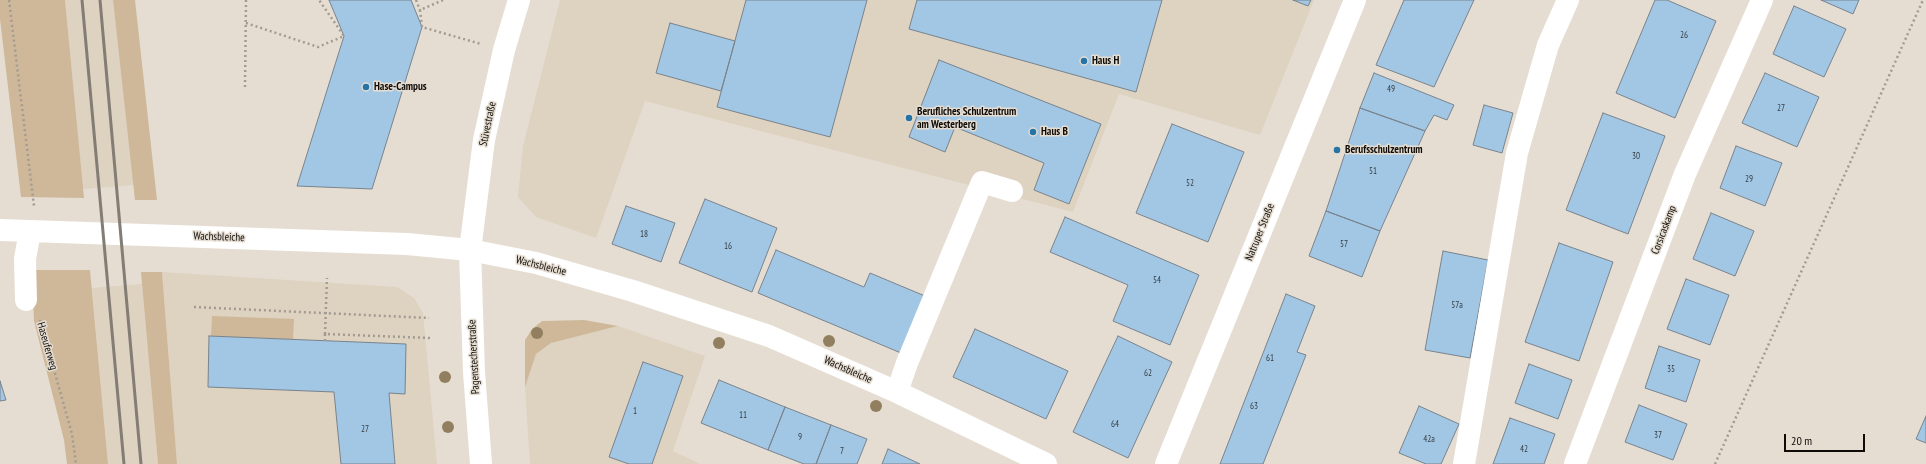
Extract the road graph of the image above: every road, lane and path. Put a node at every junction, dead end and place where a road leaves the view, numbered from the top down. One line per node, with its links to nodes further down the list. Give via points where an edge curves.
1 (9, 0): 16 (path)
2 (246, 0): 12 (path)
3 (319, 0): 12 (path, via 344,36 318,47)
4 (416, 0): 11 (path)
5 (443, 0): 11 (path)
6 (519, 0): 13 (street, Stüvestraße)
7 (1354, 0): 32 (street, Natruper Straße)
8 (1568, 0): 33 (street, via 1548,45 1517,153)
9 (1762, 0): 34 (street, Corsicaskamp, via 1685,174)
10 (1923, 0): 35 (path)
11 (420, 10): 13 (path, via 422,27)
12 (246, 23): 14 (path)
13 (504, 50): 19 (street, Stüvestraße, via 484,140)
14 (245, 87)
15 (1012, 191): 28 (street, via 982,182)
16 (34, 204)
17 (0, 230): 18 (street, Wachsbleiche)
18 (30, 231): 19 (street, Wachsbleiche, via 407,244); 21 (street, via 25,259)
19 (470, 250): 28 (street, Wachsbleiche, via 536,263 656,298 769,336); 30 (street, Pagenstecherstraße, via 474,372)
20 (327, 278): 23 (path)
21 (26, 300): 29 (path, Haseuferweg, via 40,320 72,434)
22 (194, 307): 23 (path)
23 (326, 312): 24 (path); 25 (path)
24 (429, 318)
25 (325, 334): 26 (path); 27 (path)
26 (430, 338)
27 (325, 341)
28 (897, 392): 31 (street, Wachsbleiche)
29 (76, 464)
30 (481, 464)
31 (1046, 464)
32 (1166, 464)
33 (1464, 464)
34 (1575, 464)
35 (1716, 464)

